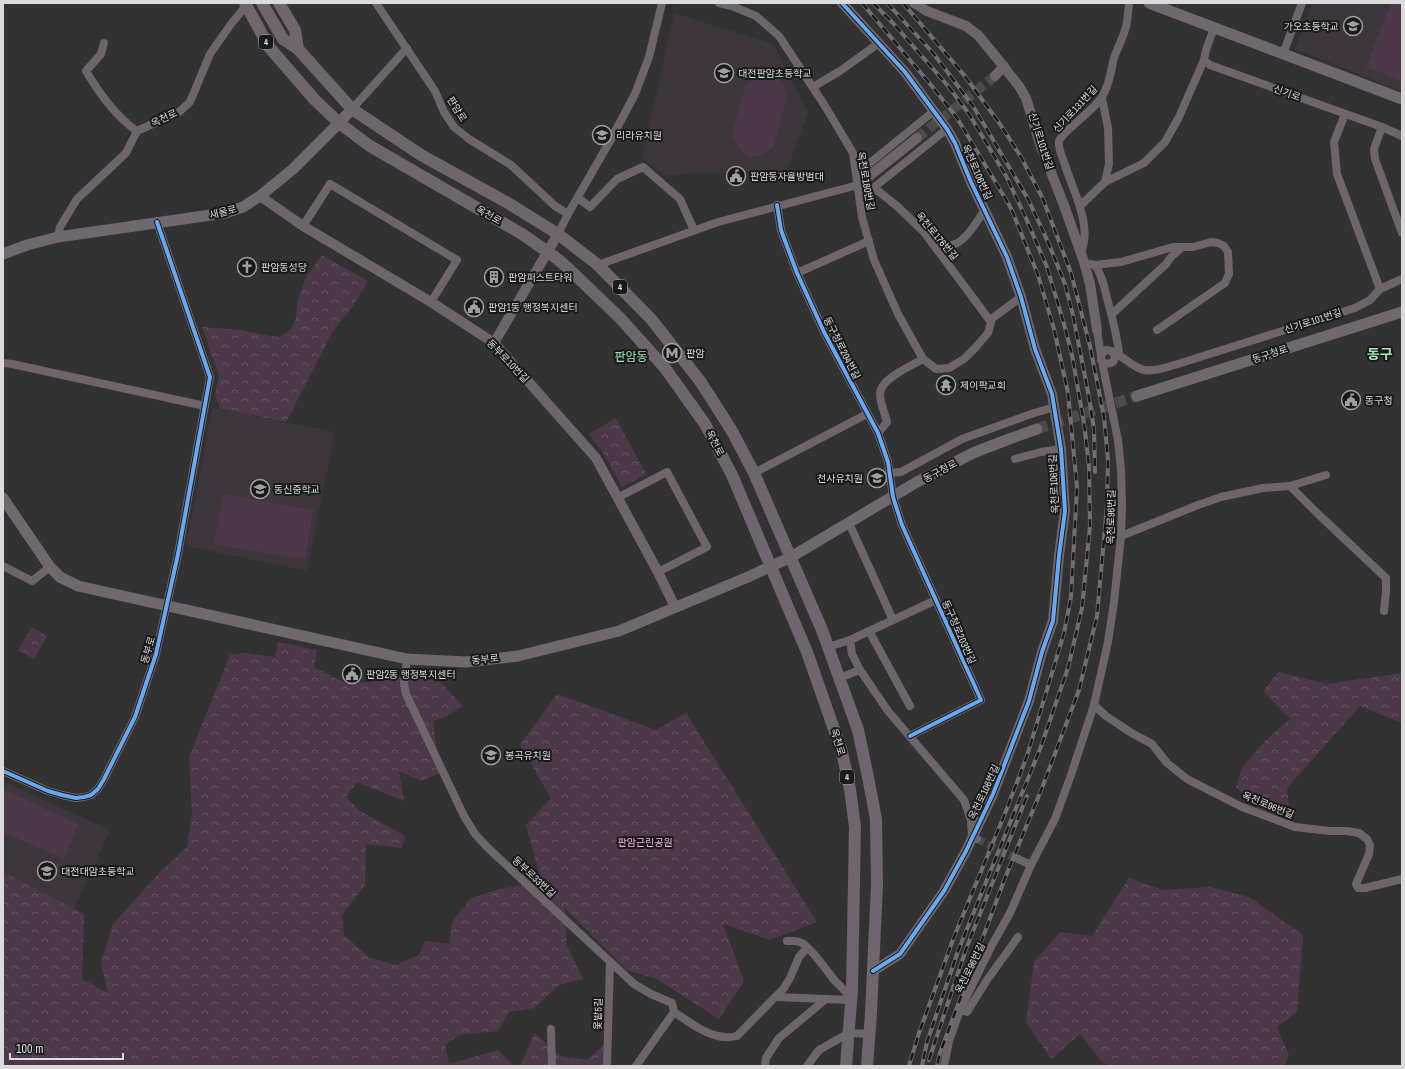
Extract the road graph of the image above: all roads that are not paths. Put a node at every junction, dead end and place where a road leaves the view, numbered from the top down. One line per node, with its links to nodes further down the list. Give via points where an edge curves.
1 (262, 3): 17 (main road, via 283,39)
2 (272, 3): 17 (main road)
3 (279, 3): 17 (main road, via 295,30)
4 (376, 3): 16 (street, 판암로)
5 (662, 3): 39 (street, via 635,94)
6 (719, 3): 22 (street, 옥천로180번길, via 756,16 779,36)
7 (842, 3): 15 (street, 옥천로106번길)
8 (914, 3): 20 (street, 신기로101번길, via 966,26 978,35)
9 (1129, 3): 23 (street, 신기로131번길, via 1126,29)
10 (1148, 3): 13 (main road)
11 (1302, 3): 18 (street)
12 (246, 5): 28 (main road, 옥천로 / 4, via 269,47 314,99); 31 (street, 옥천로, via 210,54 190,102 179,112)
13 (1214, 28): 18 (main road); 19 (street)
14 (104, 43): 31 (street, via 101,54 86,71 126,124)
15 (879, 44): 22 (street); 26 (street, 옥천로106번길, via 905,72)
16 (407, 48): 25 (street); 43 (street, 판암로, via 435,91 454,127 510,165 555,206)
17 (298, 49): 25 (main road, 옥천로 / 4)
18 (1283, 54): 24 (main road)
19 (1204, 60): 27 (street, 신기로, via 1210,65); 35 (street, via 1165,142 1144,163)
20 (1004, 66): 21 (street); 54 (street, 신기로101번길, via 1026,98 1040,144)
21 (995, 76)
22 (813, 87): 34 (street, 옥천로180번길, via 853,153)
23 (1102, 98): 35 (street, via 1108,128 1109,164); 41 (street, 신기로131번길, via 1060,138 1059,142)
24 (1402, 99)
25 (352, 109): 28 (main road, 새울로); 49 (main road, 옥천로 / 4, via 421,155)
26 (934, 111): 30 (street, 옥천로106번길); 34 (street, via 865,167)
27 (1345, 114): 29 (street, 신기로); 61 (street, via 1334,142 1337,174)
28 (339, 123): 38 (main road, 새울로, via 293,169); 53 (main road, 옥천로 / 4, via 370,146)
29 (1382, 127): 32 (street, 신기로); 48 (street, via 1374,149 1374,159)
30 (947, 129): 37 (street); 42 (street, 옥천로106번길)
31 (137, 131): 50 (street, via 126,153 77,199 60,227)
32 (1402, 136)
33 (917, 138): 36 (street)
34 (856, 171): 36 (street, 옥천로180번길)
35 (1105, 182): 41 (street)
36 (858, 185): 37 (street, 옥천로176번길); 40 (street); 51 (street, 옥천로180번길, via 862,217)
37 (872, 190): 47 (street, 옥천로176번길, via 878,191 897,206)
38 (260, 196): 44 (main road, 새울로, via 243,207 225,213); 45 (street, 동부로10번길)
39 (578, 198): 43 (street); 46 (street, via 590,207 617,179 642,167 680,199)
40 (777, 205): 46 (street); 59 (street, 동구청로204번길, via 781,230)
41 (1080, 205): 54 (street, 신기로131번길, via 1085,239)
42 (985, 210): 47 (street, via 964,239 958,243 943,244 931,232); 62 (street, 옥천로106번길, via 1007,257)
43 (568, 214): 49 (street)
44 (157, 222): 50 (main road, 새울로); 78 (street, 동부로, via 210,377)
45 (304, 226): 63 (street, 동부로10번길); 63 (street, via 330,184 457,260)
46 (694, 230): 57 (street)
47 (924, 232): 66 (street, 옥천로176번길)
48 (1402, 233)
49 (558, 234): 53 (street); 57 (main road, 옥천로 / 4)
50 (58, 238): 55 (main road, 새울로)
51 (869, 241): 59 (street); 72 (street, 옥천로180번길, via 874,260 895,307)
52 (1181, 248): 58 (street, via 1173,247 1121,262); 65 (street); 68 (street, via 1211,242 1224,246 1228,252 1229,274 1225,283)
53 (547, 251): 69 (street); 97 (main road, 옥천로 / 4, via 620,318 665,368 700,418 732,475)
54 (1080, 252): 56 (street, 신기로101번길)
55 (3, 254)
56 (1084, 262): 58 (street); 67 (street, 신기로101번길)
57 (598, 265): 85 (main road, 옥천로 / 4, via 651,319 700,381 732,430)
58 (1095, 265): 65 (street, via 1100,273)
59 (797, 273): 80 (street, 동구청로204번길, via 824,332)
60 (1402, 279): 61 (street, 신기로101번길)
61 (1380, 289): 73 (street, 신기로101번길, via 1370,300 1355,308 1181,363 1144,370)
62 (1021, 297): 66 (street); 79 (street, 옥천로106번길)
63 (431, 302): 69 (street, 동부로10번길)
64 (1402, 312): 77 (main road, 동구청로)
65 (1112, 314): 70 (street, via 1117,337)
66 (990, 320): 72 (street, via 988,333 964,359 949,368 936,369)
67 (1097, 330): 70 (street, via 1103,344); 71 (street, 옥천로96번길)
68 (1157, 330)
69 (494, 343): 89 (street, 동부로10번길, via 596,458)
70 (1113, 352): 71 (street, via 1103,352); 73 (street, 신기로101번길); 74 (street, via 1115,356)
71 (1101, 358): 74 (street, via 1105,364); 76 (street, 옥천로96번길)
72 (923, 359): 82 (street, via 884,384 880,394 887,422)
73 (1127, 360): 74 (street)
74 (1112, 362): 76 (street)
75 (3, 363): 78 (street)
76 (1105, 376): 93 (street, 옥천로96번길, via 1119,447)
77 (1137, 396)
78 (205, 406): 100 (street, 동부로)
79 (1055, 407): 83 (street, 옥천로106번길); 86 (street, via 962,439 902,472)
80 (867, 414): 82 (street, 동구청로204번길); 85 (street)
81 (1037, 429): 90 (main road, 동구청로, via 973,454)
82 (878, 433): 86 (street, 동구청로204번길)
83 (1061, 449): 84 (street); 114 (street, 옥천로106번길, via 1065,511 1053,621 1029,701)
84 (1015, 459)
85 (754, 473): 94 (main road, 옥천로 / 4)
86 (890, 473): 90 (street, 동구청로204번길)
87 (1326, 475): 88 (street)
88 (1290, 486): 93 (street, via 1263,488 1221,497); 102 (street, via 1386,578)
89 (619, 497): 98 (street, 동부로10번길); 98 (street, via 667,472 707,547)
90 (892, 497): 92 (main road, 동구청로); 99 (street, 동구청로203번길)
91 (3, 498): 96 (main road, 동부로)
92 (848, 524): 94 (main road, 동구청로); 103 (street)
93 (1121, 536): 110 (street, 옥천로96번길, via 1110,629)
94 (791, 557): 97 (main road, 동부로); 106 (main road, 옥천로 / 4)
95 (3, 566): 96 (street, via 32,580)
96 (50, 567): 100 (main road, 동부로, via 60,577 78,586)
97 (771, 567): 101 (main road, 동부로); 125 (main road, 옥천로 / 4, via 807,652 836,733 850,789 855,827)
98 (658, 572): 101 (street, 동부로10번길)
99 (936, 600): 103 (street); 112 (street, 동구청로203번길, via 980,700)
100 (168, 605): 107 (main road, 동부로); 113 (street, 동부로, via 156,654 134,716 98,789 91,795 76,798 48,792)
101 (675, 607): 107 (main road, 동부로, via 618,631 518,656 466,662)
102 (1384, 611)
103 (892, 620): 104 (street)
104 (869, 631): 105 (street); 111 (street)
105 (850, 640): 106 (street); 108 (street, via 852,654)
106 (828, 647): 109 (main road, 옥천로 / 4)
107 (407, 659): 121 (street, 동부로33번길, via 404,684 406,694 475,834)
108 (860, 670): 109 (street); 112 (street, via 888,711)
109 (839, 678): 122 (main road, 옥천로 / 4, via 858,730 876,819 877,885)
110 (1094, 705): 116 (street, 옥천로96번길, via 1055,819); 117 (street, 옥천로96번길, via 1106,716 1152,744 1167,763 1187,779 1242,807 1295,827 1359,833 1370,845 1369,854 1356,884 1358,888)
111 (910, 706)
112 (910, 736): 114 (street, via 964,800)
113 (3, 771)
114 (975, 838): 122 (street, 옥천로106번길, via 944,891 900,954)
115 (1018, 859): 116 (street)
116 (1031, 865): 126 (street, 옥천로96번길, via 1010,913)
117 (1402, 880)
118 (1018, 937): 126 (street, via 971,1007 967,1012)
119 (787, 941): 120 (street, via 799,941)
120 (807, 948): 123 (street); 125 (street)
121 (610, 962): 127 (street, 동부로33번길, via 634,984 672,1003); 132 (street, 옻밭5길)
122 (873, 971): 130 (main road, 옥천로 / 4)
123 (776, 997): 124 (street); 127 (street, via 737,1036 730,1038 705,1031)
124 (826, 999): 125 (street); 134 (street, via 779,1038 766,1058)
125 (851, 1000): 129 (main road, 옥천로 / 4)
126 (960, 1010): 138 (street, 옥천로96번길, via 949,1041)
127 (674, 1012): 133 (street)
128 (551, 1029): 131 (street)
129 (849, 1033): 130 (street); 135 (street, via 819,1050); 136 (main road, 옥천로 / 4)
130 (870, 1034): 137 (main road, 옥천로 / 4)
131 (552, 1066)
132 (607, 1066)
133 (636, 1066)
134 (766, 1066)
135 (808, 1066)
136 (846, 1066)
137 (867, 1066)
138 (944, 1066)

